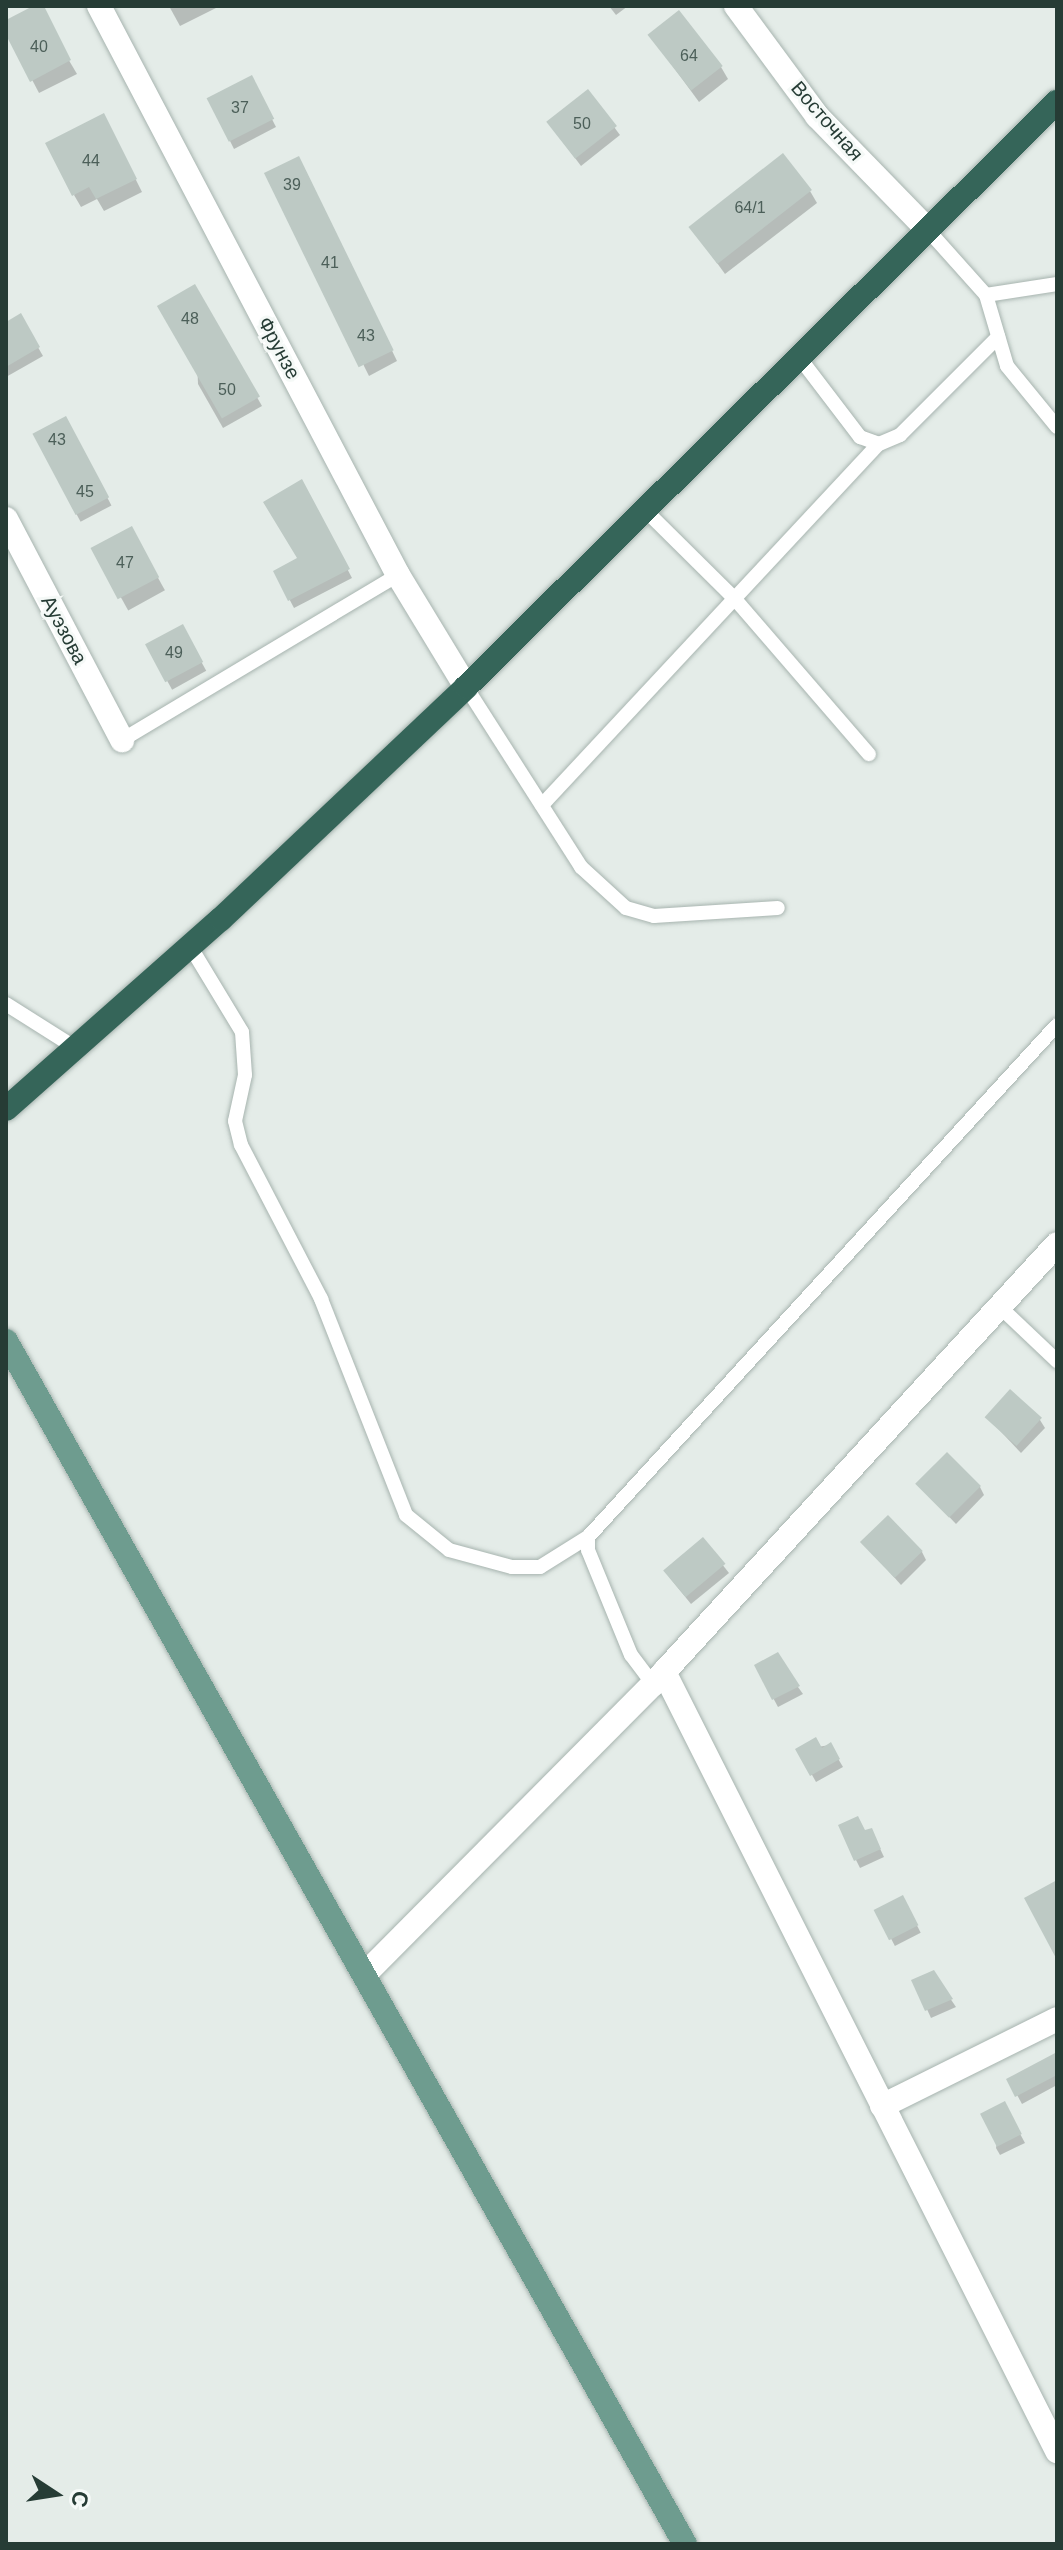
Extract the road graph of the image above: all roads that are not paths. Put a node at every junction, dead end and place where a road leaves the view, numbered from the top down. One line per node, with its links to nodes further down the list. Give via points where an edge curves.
1 (99, 6): 13 (street, Фрунзе)
2 (736, 6): 4 (street, Восточная, via 817,116)
3 (1057, 102): 4 (highway)
4 (927, 229): 6 (lane); 8 (highway)
5 (1057, 284): 6 (lane)
6 (986, 295): 7 (lane)
7 (998, 337): 9 (lane, via 1007,366); 10 (lane, via 900,435)
8 (799, 357): 10 (lane, via 860,437); 11 (highway)
9 (1057, 427)
10 (879, 444): 14 (lane)
11 (645, 510): 14 (lane); 15 (highway)
12 (6, 519): 16 (street, Ауэзова)
13 (398, 575): 15 (street, Фрунзе); 16 (lane)
14 (735, 599): 17 (lane); 18 (lane)
15 (466, 687): 18 (lane); 20 (highway)
16 (122, 740)
17 (869, 754)
18 (542, 805): 19 (lane, via 581,867 626,908 654,916)
19 (778, 908)
20 (190, 946): 23 (highway); 29 (lane, via 242,1032 245,1075 235,1121 241,1145 321,1299 406,1515 449,1550 512,1567 540,1567)
21 (6, 1004): 23 (lane)
22 (1057, 1025): 29 (lane)
23 (74, 1047): 24 (highway)
24 (7, 1108)
25 (1057, 1244): 26 (street)
26 (1000, 1307): 28 (lane); 30 (street)
27 (6, 1341): 31 (main road)
28 (1057, 1361)
29 (588, 1537): 30 (lane, via 594,1568 631,1655)
30 (658, 1678): 31 (street); 33 (street)
31 (366, 1973): 35 (main road)
32 (1057, 2019): 33 (street)
33 (882, 2106): 34 (street)
34 (1057, 2451)
35 (685, 2544)

